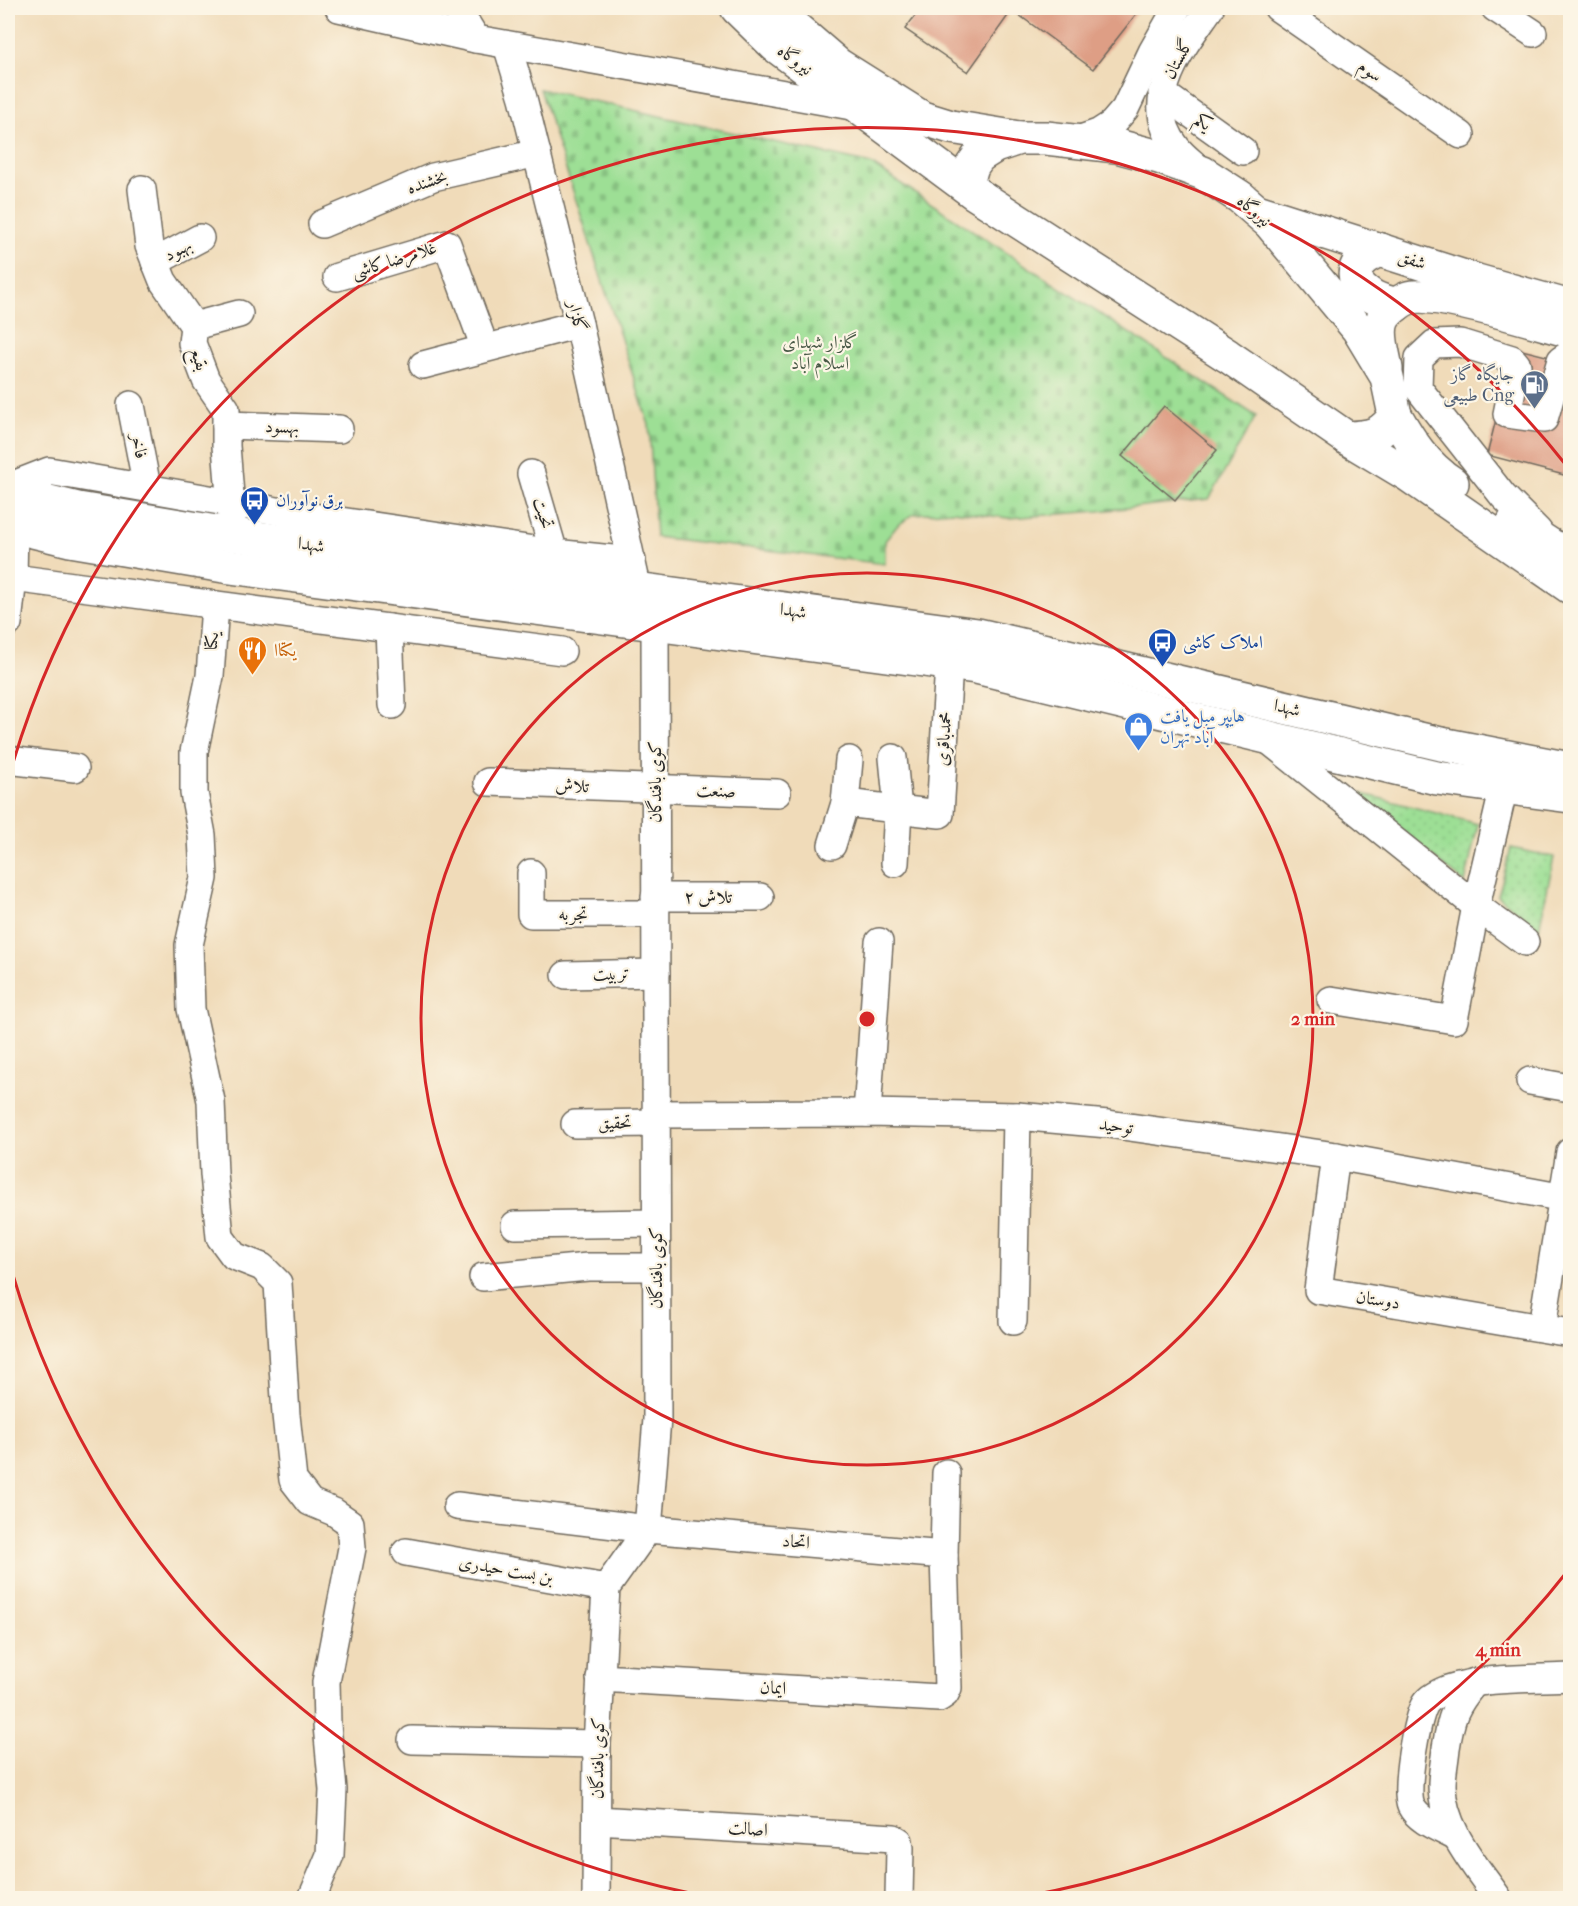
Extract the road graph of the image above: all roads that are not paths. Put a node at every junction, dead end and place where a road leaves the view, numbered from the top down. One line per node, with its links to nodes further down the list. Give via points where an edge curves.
1 (339, 8): 10 (street)
2 (457, 8): 10 (street)
3 (737, 8): 13 (main road, نیروگاه, via 776,46)
4 (775, 8): 15 (main road, نیروگاه, via 838,65 922,118)
5 (1177, 8): 16 (street, گلستان, via 1125,109 1098,133)
6 (1210, 8): 12 (street, گلستان, via 1178,54)
7 (1278, 8): 14 (street, سوم)
8 (1495, 8): 9 (street)
9 (1533, 33)
10 (476, 39): 11 (street)
11 (507, 45): 13 (street); 18 (street, گلزار)
12 (1162, 93): 17 (street, یکم); 19 (street, گلستان, via 1161,113 1167,133)
13 (858, 108): 21 (main road, نیروگاه)
14 (1461, 135)
15 (1019, 138): 16 (main road, نیروگاه); 21 (main road, نیروگاه, via 979,156 968,180)
16 (1075, 141): 19 (main road, نیروگاه, via 1117,146)
17 (1243, 151)
18 (537, 153): 23 (street, بخشنده, via 433,177); 31 (street, گلزار)
19 (1203, 173): 22 (main road, نیروگاه)
20 (142, 189): 26 (street, بقیع, via 149,246)
21 (973, 192): 42 (main road, نیروگاه, via 1228,356)
22 (1255, 210): 25 (main road, شفق); 37 (main road, نیروگاه, via 1358,329)
23 (322, 224)
24 (200, 238): 26 (street, بهبود)
25 (1381, 250): 28 (main road, via 1359,260 1358,283 1370,295); 29 (main road, شفق)
26 (155, 262): 32 (street, بقیع, via 163,281)
27 (337, 277): 34 (street, غلامرضا کاشی, via 447,244)
28 (1396, 305): 33 (main road, شفق, via 1409,297 1433,297); 37 (main road, via 1383,319 1381,337)
29 (1570, 307)
30 (239, 314): 32 (street)
31 (579, 324): 34 (street); 52 (street, گلزار)
32 (194, 326): 40 (street, بقیع, via 192,343 206,380 226,409)
33 (1570, 331)
34 (485, 348): 36 (street)
35 (1570, 354): 50 (street, via 1561,360 1544,419 1507,414 1517,365 1512,359 1460,343 1434,344 1419,358 1418,388 1503,496)
36 (423, 364)
37 (1388, 376): 39 (main road, نیروگاه)
38 (131, 405): 46 (street, فاخر)
39 (1395, 415): 42 (main road, via 1388,427 1377,434); 43 (main road, نیروگاه)
40 (226, 425): 41 (street, بهسود); 47 (street, بقیع)
41 (339, 429)
42 (1347, 438): 43 (main road, نیروگاه)
43 (1414, 465): 50 (main road, نیروگاه, via 1442,476); 54 (main road, نیروگاه)
44 (531, 474): 51 (street, تحیت)
45 (13, 482): 46 (street, via 49,471); 49 (main road, شهدا, via 78,509)
46 (147, 487): 47 (street)
47 (230, 503): 49 (street, بقیع); 51 (street)
48 (11, 526): 53 (street); 57 (main road, شهدا, via 230,567)
49 (234, 535): 52 (main road, شهدا)
50 (1562, 552)
51 (554, 553): 52 (street)
52 (634, 576): 62 (main road, شهدا, via 978,635)
53 (13, 578): 55 (street); 56 (street)
54 (1570, 587)
55 (215, 605): 58 (street); 115 (street, یکتا, via 210,676 194,752 194,793 202,835 204,878 189,945 191,1009 211,1101 220,1237 234,1256 262,1267 278,1283 293,1480 310,1502 350,1523 352,1548 326,1682 333,1790 330,1855)
56 (8, 623)
57 (655, 624): 60 (main road, شهدا); 72 (street, کوی بافندگان)
58 (389, 628): 59 (street); 61 (street)
59 (562, 651)
60 (949, 664): 63 (main road, شهدا); 76 (street, محمدباقری, via 940,814)
61 (392, 705)
62 (1410, 736): 68 (main road, شهدا); 69 (main road)
63 (1264, 737): 69 (main road, شهدا); 82 (street)
64 (893, 758): 76 (street)
65 (8, 760): 67 (street)
66 (849, 760): 75 (street)
67 (75, 768)
68 (1570, 769)
69 (1403, 770): 71 (main road, شهدا)
70 (488, 782): 72 (street, تلاش)
71 (1504, 787): 74 (main road, شهدا); 82 (street)
72 (656, 790): 73 (street, صنعت); 81 (street, کوی بافندگان)
73 (777, 793)
74 (1570, 796)
75 (845, 802): 76 (street); 77 (street)
76 (898, 809): 78 (street)
77 (832, 845)
78 (895, 863)
79 (531, 873): 81 (street, تجربه, via 531,914)
80 (760, 897): 81 (street, تلاش ۲)
81 (656, 905): 85 (street, کوی بافندگان)
82 (1476, 906): 84 (street); 87 (street, via 1455,1020)
83 (879, 942): 90 (street)
84 (1525, 942)
85 (656, 973): 86 (street, تربیت); 92 (street, کوی بافندگان)
86 (566, 975)
87 (1331, 1000)
88 (1530, 1081): 89 (street)
89 (1570, 1088)
90 (867, 1113): 91 (street, توحید); 92 (street, توحید)
91 (1017, 1116): 95 (street, توحید, via 1108,1124); 101 (street)
92 (656, 1118): 93 (street, تحقیق); 97 (street, کوی بافندگان)
93 (575, 1124)
94 (1570, 1152): 96 (street)
95 (1336, 1156): 96 (street, توحید); 102 (street, دوستان, via 1318,1290)
96 (1566, 1198): 102 (street)
97 (656, 1223): 98 (street); 99 (street, کوی بافندگان)
98 (515, 1224)
99 (657, 1268): 100 (street, via 588,1268); 106 (street, کوی بافندگان, via 657,1419)
100 (483, 1277)
101 (1013, 1321)
102 (1542, 1327): 103 (street, دوستان)
103 (1570, 1333)
104 (946, 1473): 108 (street)
105 (457, 1506): 106 (street, اتحاد)
106 (648, 1529): 108 (street, اتحاد); 109 (street)
107 (406, 1552): 109 (street, بن بست حیدری)
108 (944, 1555): 111 (street, ایمان, via 948,1688 939,1698)
109 (606, 1588): 111 (street, کوی بافندگان)
110 (1570, 1677): 118 (street, via 1475,1682 1451,1718 1442,1786 1446,1810 1456,1837)
111 (600, 1678): 113 (street, کوی بافندگان)
112 (412, 1740): 113 (street)
113 (597, 1744): 114 (street, کوی بافندگان)
114 (597, 1820): 116 (street, کوی بافندگان); 117 (street, اصالت, via 894,1838 899,1841)
115 (312, 1899)
116 (596, 1899)
117 (899, 1899)
118 (1498, 1899)

